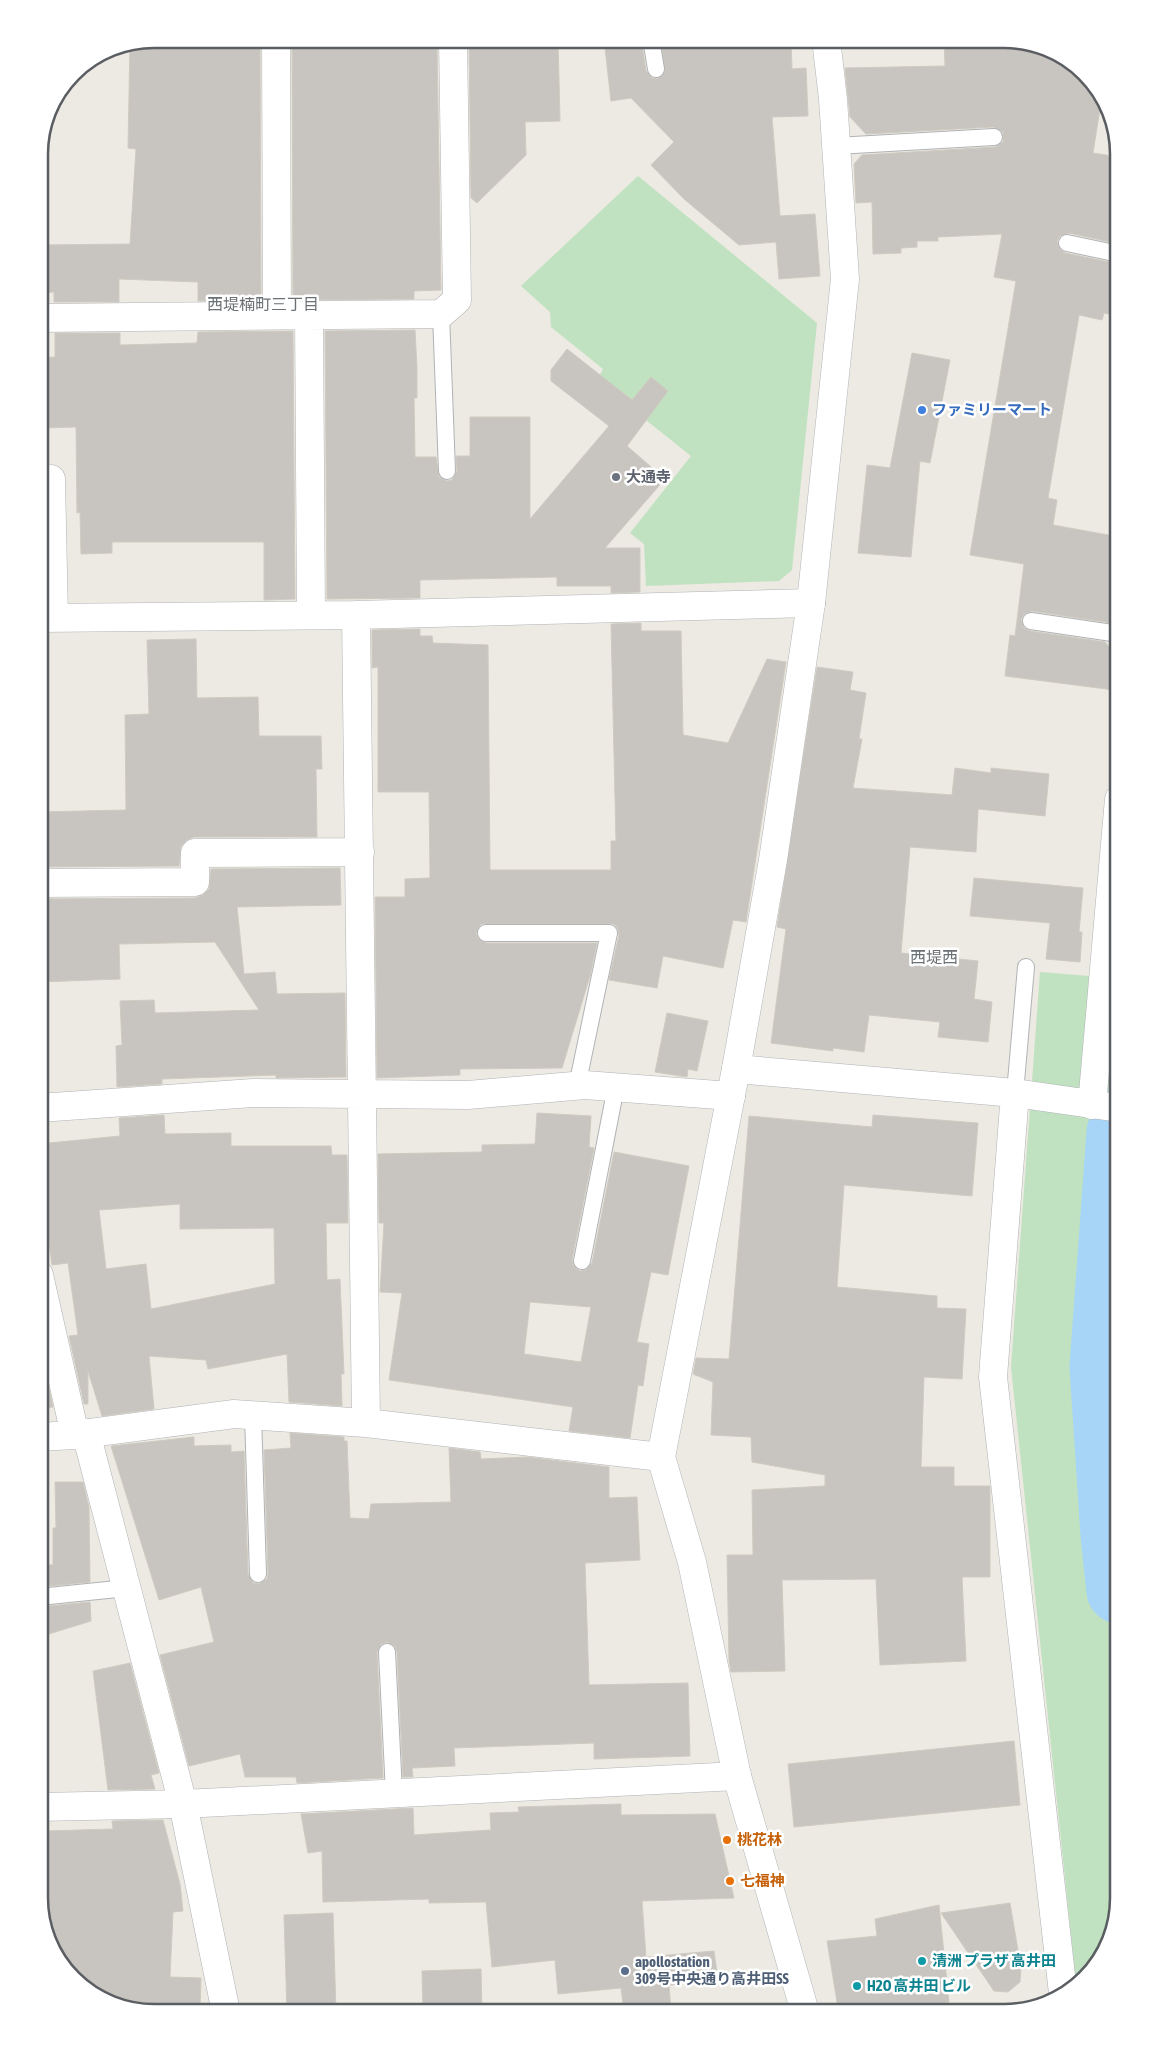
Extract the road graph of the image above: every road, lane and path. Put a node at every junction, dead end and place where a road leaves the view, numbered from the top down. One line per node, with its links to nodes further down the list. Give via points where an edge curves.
1 (276, 48): 11 (street)
2 (453, 48): 10 (street, via 457,300)
3 (652, 48): 5 (lane)
4 (827, 48): 7 (street)
5 (656, 69)
6 (994, 136): 7 (lane)
7 (836, 146): 17 (street, via 845,279)
8 (1067, 243): 9 (lane)
9 (1110, 252)
10 (441, 314): 12 (street); 14 (lane)
11 (277, 315): 12 (street); 13 (street)
12 (309, 315): 18 (street)
13 (48, 318)
14 (447, 471)
15 (51, 479): 16 (street)
16 (48, 562)
17 (810, 603): 19 (street); 28 (street, via 773,860)
18 (311, 614): 19 (street); 20 (street)
19 (356, 614): 23 (street)
20 (48, 618)
21 (1031, 621): 22 (lane)
22 (1110, 633)
23 (360, 852): 24 (street, via 195,853 195,882); 32 (street)
24 (48, 883)
25 (486, 933): 29 (lane, via 609,933)
26 (1026, 967): 31 (lane)
27 (1110, 983): 34 (street)
28 (736, 1069): 31 (street); 33 (street)
29 (577, 1086): 30 (street); 32 (street, via 468,1095)
30 (616, 1087): 33 (street); 36 (lane)
31 (1015, 1094): 34 (street); 51 (street, via 994,1377)
32 (364, 1096): 35 (street, via 253,1093); 39 (street)
33 (731, 1096): 42 (street)
34 (1104, 1106)
35 (48, 1107)
36 (582, 1261)
37 (48, 1310): 40 (street)
38 (253, 1415): 39 (street); 40 (street, via 234,1414); 43 (lane)
39 (366, 1423): 42 (street)
40 (80, 1434): 41 (street); 44 (street)
41 (48, 1436)
42 (661, 1457): 47 (street, via 692,1562)
43 (258, 1574)
44 (127, 1588): 45 (lane); 49 (street)
45 (48, 1596)
46 (387, 1652): 48 (lane)
47 (737, 1776): 48 (street); 53 (street)
48 (394, 1793): 49 (street)
49 (183, 1804): 50 (street); 52 (street)
50 (48, 1807)
51 (1062, 1986)
52 (224, 2003)
53 (803, 2004)

